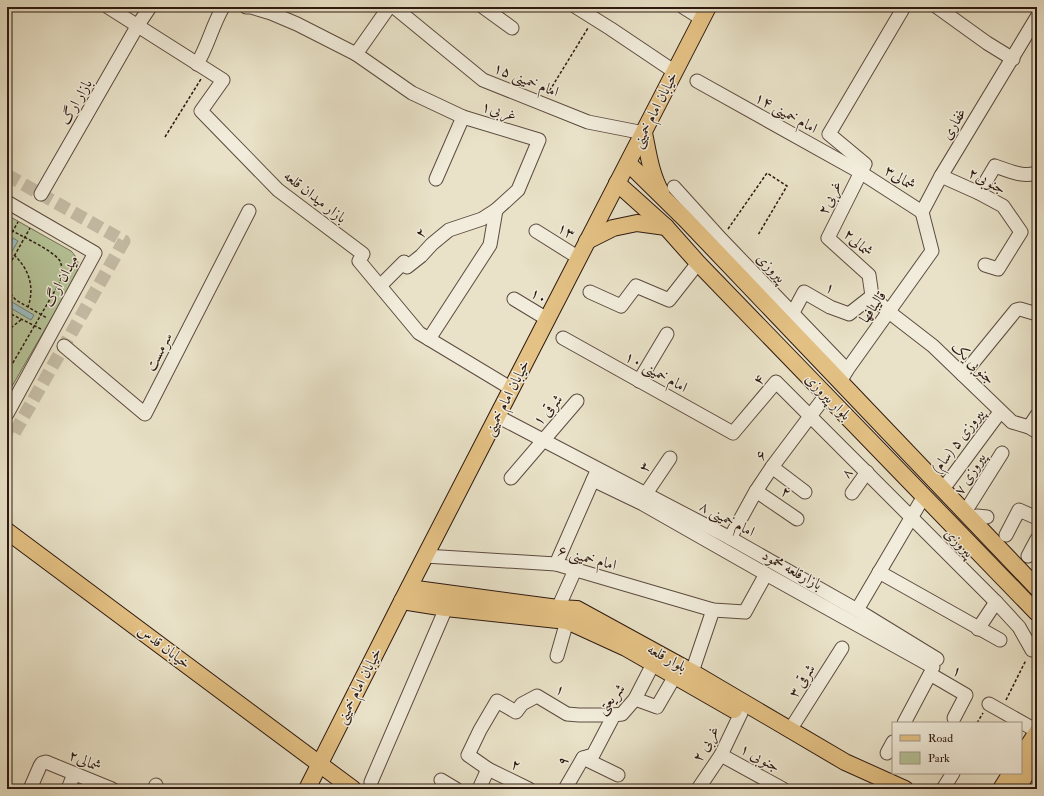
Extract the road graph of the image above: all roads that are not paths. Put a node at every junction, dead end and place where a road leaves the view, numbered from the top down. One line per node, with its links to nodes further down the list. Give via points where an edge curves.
1 (108, 7): 14 (street, بازار میدان قلعه)
2 (150, 7): 14 (street, بازار ارگ)
3 (223, 7): 18 (street, via 210,35)
4 (246, 7): 16 (street, غربی۱, via 297,24)
5 (389, 7): 16 (street)
6 (394, 7): 22 (street, امام خمینی ۱۵, via 483,80 588,122)
7 (483, 7): 15 (street)
8 (576, 7): 19 (street)
9 (683, 7): 12 (street)
10 (904, 7): 24 (street, via 829,134 865,164)
11 (938, 7): 17 (street)
12 (705, 13): 19 (main road, خیابان امام خمینی)
13 (1037, 18): 17 (street, غفاری)
14 (138, 26): 18 (street, بازار میدان قلعه); 31 (street, بازار ارگ)
15 (512, 28)
16 (356, 54): 21 (street, غربی۱, via 412,93)
17 (1013, 58): 26 (street, غفاری)
18 (202, 67): 44 (street, بازار میدان قلعه, via 223,80 201,112 278,190 363,254 359,261)
19 (675, 72): 22 (main road, خیابان امام خمینی)
20 (697, 81): 24 (street, امام خمینی ۱۴)
21 (463, 117): 27 (street); 33 (street, غربی۱, via 539,140 518,190)
22 (644, 133): 23 (main road, خیابان امام خمینی); 29 (main road, via 657,185)
23 (628, 163): 28 (main road, خیابان امام خمینی); 29 (main road, بلوار پیروزی)
24 (860, 172): 35 (street, شمالی۳); 39 (street, غربی۲)
25 (1037, 172): 30 (street, via 1032,175 995,166)
26 (941, 176): 30 (street, جنوبی۲); 35 (street, غفاری)
27 (436, 179)
28 (617, 183): 37 (main road, بلوار پیروزی); 40 (main road, خیابان امام خمینی)
29 (670, 193): 36 (main road, بلوار پیروزی); 51 (street, پیروزی, via 721,239)
30 (979, 193): 43 (street, جنوبی۲, via 1003,206 1021,232 998,269)
31 (42, 194)
32 (7, 202): 63 (street, میدان ارگ, via 95,253)
33 (496, 210): 44 (street, ۲, via 448,230 407,267 404,262); 54 (street, via 490,245)
34 (249, 212): 55 (street, سرمست, via 145,414)
35 (922, 212): 48 (street, قالیبافها, via 932,251)
36 (685, 219): 37 (main road); 51 (main road, بلوار پیروزی)
37 (668, 230): 40 (main road, via 637,223 613,228); 42 (main road, بلوار پیروزی)
38 (536, 232): 41 (street, ۱۳)
39 (828, 238): 46 (street, شمالی۲, via 869,275)
40 (588, 241): 41 (main road, خیابان امام خمینی)
41 (579, 258): 50 (main road, خیابان امام خمینی)
42 (698, 263): 45 (street, via 669,300 636,286 621,306); 60 (main road, بلوار پیروزی)
43 (985, 265)
44 (380, 286): 54 (street, بازار میدان قلعه, via 419,333)
45 (590, 292)
46 (872, 296): 48 (street); 51 (street, ۱, via 849,314 830,307 804,292)
47 (514, 299): 50 (street, ۱۰)
48 (888, 312): 56 (street, جنوبی یک, via 933,346); 57 (street, قالیبافها)
49 (1037, 314): 56 (street, via 1016,310)
50 (547, 319): 59 (main road, خیابان امام خمینی)
51 (789, 319): 57 (main road, بلوار پیروزی)
52 (667, 334): 58 (street)
53 (563, 338): 58 (street, امام خمینی ۱۰)
54 (430, 339): 59 (street, بازار میدان قلعه)
55 (64, 346)
56 (963, 375): 62 (street, جنوبی یک)
57 (844, 376): 76 (main road, بلوار پیروزی)
58 (639, 381): 68 (street, امام خمینی ۱۰)
59 (512, 389): 65 (main road, خیابان امام خمینی)
60 (826, 395): 66 (street, ۶); 81 (main road, بلوار پیروزی)
61 (577, 401): 69 (street, ۱ شرقی)
62 (1000, 412): 67 (street, جنوبی یک, via 1012,422); 76 (street, پیروزی ۵ (سام))
63 (7, 414)
64 (1037, 415): 67 (street)
65 (497, 416): 69 (street, امام خمینی ۸); 90 (main road, خیابان امام خمینی)
66 (810, 416): 68 (street, ۴, via 776,382); 72 (street, ۶); 73 (street, پیروزی)
67 (1033, 430)
68 (733, 433)
69 (543, 440): 74 (street, امام خمینی ۸); 75 (street, ۱ شرقی)
70 (1002, 453): 82 (street, پیروزی ۷)
71 (670, 458): 80 (street, ۳)
72 (772, 467): 77 (street, ۶); 78 (street)
73 (867, 472): 79 (street, ۸); 83 (street, پیروزی)
74 (596, 475): 80 (street, امام خمینی ۸); 92 (street); 95 (street, بازارقلعه محمود)
75 (510, 478)
76 (943, 489): 82 (main road, بلوار پیروزی)
77 (756, 491): 85 (street, ۲); 88 (street, ۶)
78 (805, 492)
79 (852, 493)
80 (645, 495): 88 (street, امام خمینی ۸)
81 (924, 496): 83 (street); 100 (main road, بلوار پیروزی)
82 (975, 517): 96 (main road, بلوار پیروزی)
83 (911, 518): 94 (street); 98 (street, پیروزی)
84 (1037, 518): 87 (street, via 1019,510)
85 (797, 519)
86 (7, 531): 128 (main road, خیابان قدس)
87 (1006, 535)
88 (730, 538): 102 (street, امام خمینی ۸)
89 (1037, 539): 91 (street)
90 (425, 556): 92 (street, امام خمینی ۶); 97 (main road, خیابان امام خمینی)
91 (1028, 556)
92 (556, 564): 93 (street, امام خمینی ۶)
93 (575, 570): 101 (street, امام خمینی ۶); 103 (street)
94 (879, 572): 102 (street); 104 (street)
95 (766, 574): 101 (street, امام خمینی ۶, via 745,612); 110 (street, بازارقلعه محمود)
96 (1037, 587): 100 (main road)
97 (405, 594): 99 (main road, بلوار قلعه); 103 (main road, بلوار قلعه); 128 (main road, خیابان امام خمینی)
98 (996, 602): 104 (street); 107 (street, پیروزی, via 1018,627)
99 (446, 608): 103 (main road, بلوار قلعه); 135 (street)
100 (1033, 609)
101 (713, 610): 111 (street)
102 (857, 610): 110 (street, امام خمینی ۸)
103 (562, 614): 108 (street); 109 (main road, بلوار قلعه); 111 (main road, بلوار قلعه, via 577,609)
104 (978, 628): 105 (street)
105 (1000, 640)
106 (842, 648): 122 (street, ۳ شرقی)
107 (1032, 650)
108 (557, 656)
109 (653, 664): 112 (main road, بلوار قلعه); 113 (street, شریعتی)
110 (934, 666): 118 (street, ۱, via 966,695); 119 (street)
111 (692, 672): 122 (main road, بلوار قلعه)
112 (675, 676): 113 (street, via 657,707); 116 (main road, بلوار قلعه)
113 (635, 698): 117 (street, شریعتی, via 622,714)
114 (498, 701): 117 (street, ۱, via 516,712 522,704 537,696 567,714); 129 (street, ۲, via 468,755)
115 (989, 704): 120 (street)
116 (741, 713): 124 (street, ۲ غربی); 147 (main road, بلوار قلعه, via 837,771)
117 (614, 715): 126 (street, شریعتی)
118 (954, 718)
119 (905, 722)
120 (1021, 722)
121 (1022, 722): 123 (street)
122 (790, 730): 148 (main road, بلوار قلعه, via 845,762)
123 (1037, 731): 125 (main road)
124 (721, 754): 136 (street, ۲ غربی); 146 (street, ۱ جنوبی)
125 (1022, 755)
126 (588, 756): 133 (street); 145 (street, ۹)
127 (1037, 756): 151 (main road)
128 (320, 764): 140 (main road, خیابان امام خمینی); 141 (main road, خیابان قدس)
129 (488, 769): 143 (street); 144 (street, ۲)
130 (74, 774): 137 (street, شمالی۲, via 46,762 42,763); 138 (street); 139 (street, شمالی۲)
131 (951, 774): 149 (street)
132 (1010, 774): 150 (main road)
133 (618, 775)
134 (441, 780): 142 (street)
135 (371, 782)
136 (701, 788)
137 (30, 789)
138 (68, 789)
139 (112, 789)
140 (307, 789)
141 (353, 789)
142 (456, 789)
143 (479, 789)
144 (529, 789)
145 (564, 789)
146 (783, 789)
147 (883, 789)
148 (905, 789)
149 (943, 789)
150 (1001, 789)
151 (1017, 789)

